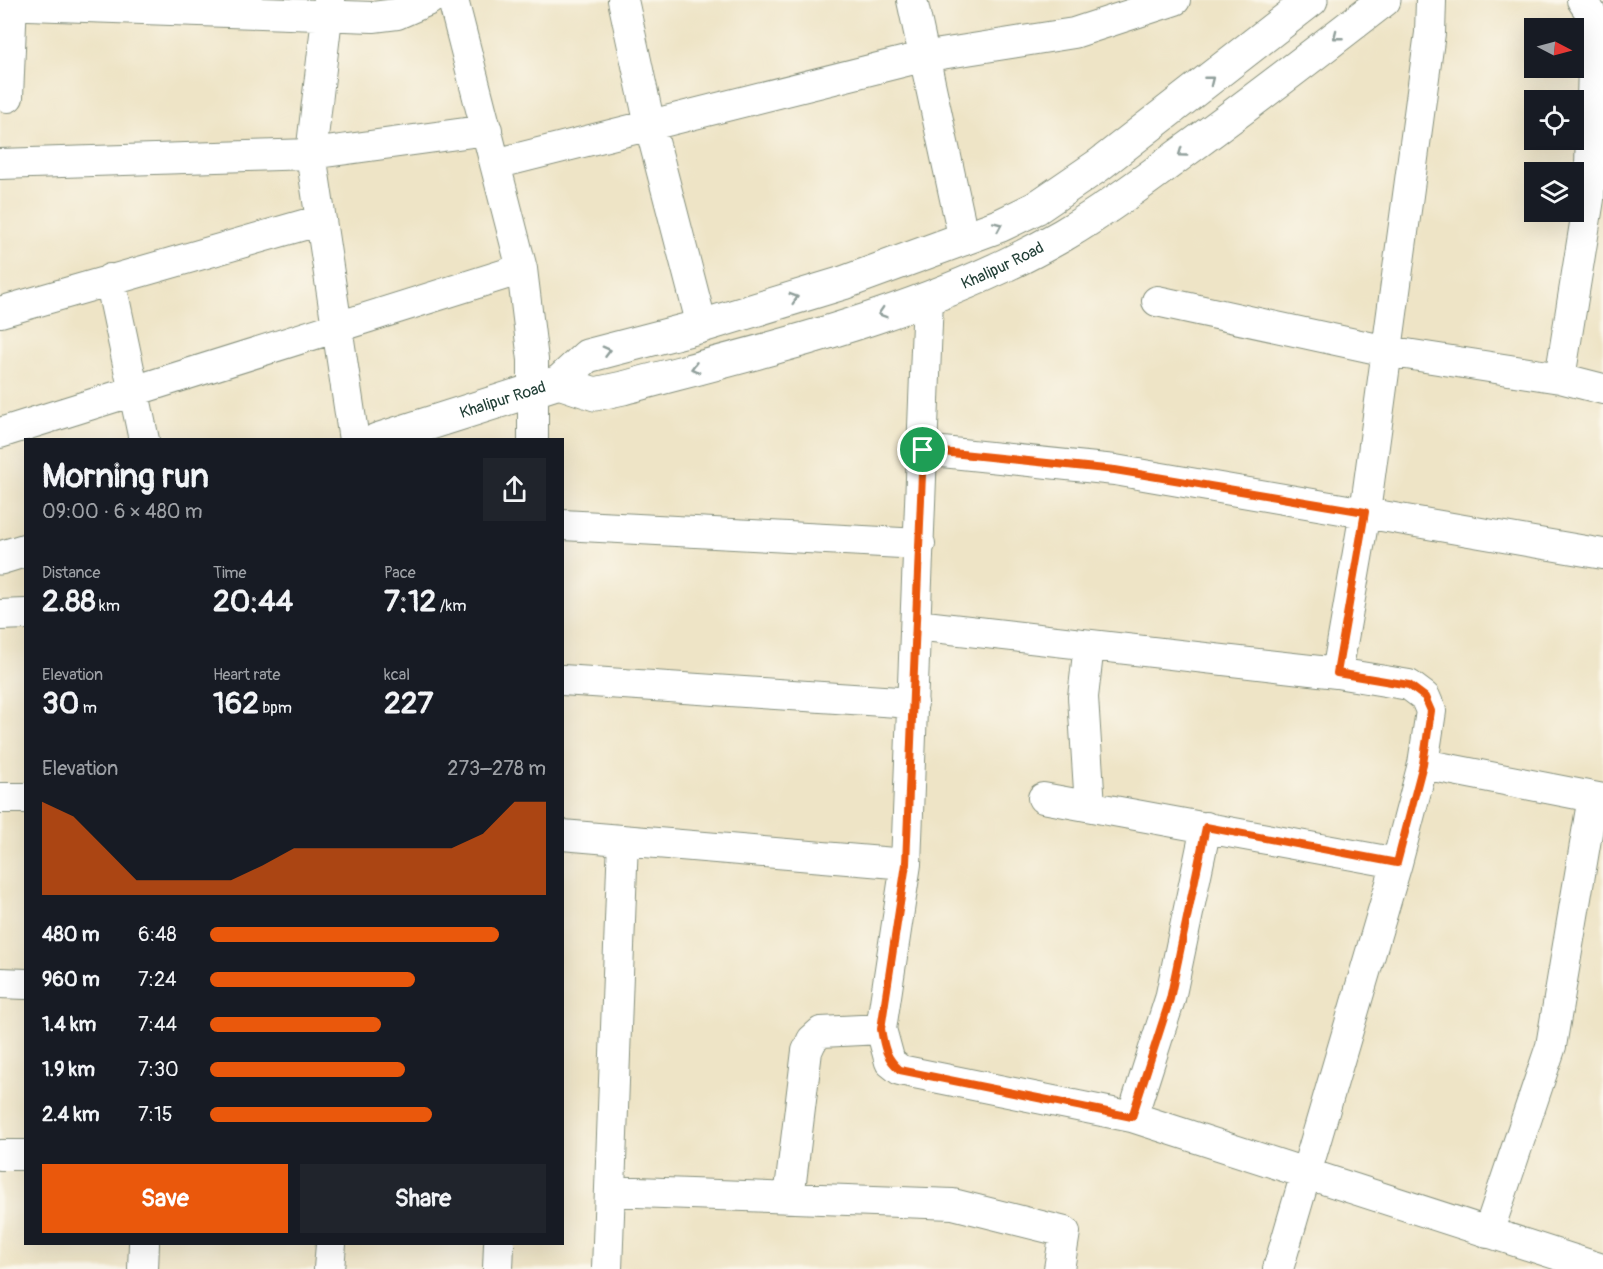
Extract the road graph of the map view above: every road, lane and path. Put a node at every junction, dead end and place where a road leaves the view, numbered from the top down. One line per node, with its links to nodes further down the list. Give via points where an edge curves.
1 (429, 0): 12 (street, via 397,14 374,17)
2 (453, 0): 17 (street)
3 (623, 0): 16 (street)
4 (912, 0): 13 (street)
5 (1175, 0): 13 (street, via 1074,33)
6 (1311, 0): 22 (street, Khalipur Road, one-way to 6, via 1036,208 1099,165)
7 (1384, 0): 26 (street, Khalipur Road, one-way to 26, via 1119,199 1062,236)
8 (1431, 0): 31 (street, via 1430,33)
9 (1582, 0): 15 (street, via 1592,15)
10 (8, 3): 11 (street); 14 (street)
11 (170, 5): 12 (street)
12 (329, 8): 18 (street)
13 (922, 57): 16 (street); 22 (street)
14 (8, 97)
15 (1598, 119): 32 (street)
16 (650, 126): 20 (street); 30 (street)
17 (487, 130): 18 (street); 20 (street)
18 (310, 154): 19 (street); 21 (street)
19 (0, 164)
20 (495, 164): 24 (street)
21 (321, 220): 25 (street); 29 (street)
22 (964, 240): 23 (street, Khalipur Road)
23 (924, 255): 26 (street); 30 (street, Khalipur Road, one-way to 23)
24 (522, 268): 29 (street); 33 (street, via 533,352)
25 (110, 279): 28 (street); 35 (street)
26 (928, 298): 33 (street, Khalipur Road, one-way to 33, via 623,388 595,394); 41 (street)
27 (1157, 301): 31 (street)
28 (0, 312)
29 (339, 326): 35 (street); 38 (street)
30 (702, 326): 33 (street, Khalipur Road, one-way to 30, via 586,356)
31 (1387, 351): 32 (street); 42 (street)
32 (1560, 378): 34 (street)
33 (546, 386): 39 (street, Khalipur Road); 40 (street)
34 (1603, 389)
35 (134, 391): 36 (street); 37 (street)
36 (0, 433)
37 (144, 438)
38 (354, 438)
39 (383, 438)
40 (533, 438)
41 (923, 450): 42 (street, via 1115,470); 44 (street)
42 (1365, 512): 46 (street); 52 (street)
43 (564, 525): 44 (street)
44 (920, 544): 50 (street)
45 (24, 551): 47 (street)
46 (1603, 554)
47 (0, 558)
48 (24, 614): 49 (street)
49 (0, 615)
50 (916, 625): 51 (street); 54 (street)
51 (1089, 645): 52 (street); 60 (street, via 1083,697)
52 (1337, 673): 55 (street, via 1409,685 1425,697 1431,711)
53 (564, 680): 54 (street)
54 (913, 703): 65 (street)
55 (1423, 764): 59 (street); 64 (street)
56 (0, 798): 57 (street)
57 (24, 798)
58 (1043, 798): 60 (street)
59 (1598, 798): 75 (street, via 1551,1046)
60 (1090, 806): 61 (street)
61 (1206, 827): 64 (street); 69 (street, via 1170,999)
62 (564, 835): 63 (street)
63 (623, 840): 65 (street); 73 (street)
64 (1397, 863): 72 (street)
65 (906, 864): 68 (street)
66 (0, 983): 67 (street)
67 (24, 984)
68 (881, 1029): 69 (street, via 890,1062 900,1070); 74 (street, via 821,1032 812,1040 807,1051)
69 (1132, 1117): 72 (street)
70 (0, 1155): 71 (street)
71 (24, 1155)
72 (1305, 1174): 75 (street); 84 (street)
73 (610, 1191): 74 (street); 82 (street)
74 (789, 1198): 83 (street, via 953,1204 1065,1232)
75 (1488, 1233): 85 (street)
76 (144, 1245): 79 (street)
77 (331, 1245): 80 (street)
78 (499, 1245): 81 (street)
79 (143, 1269)
80 (329, 1269)
81 (498, 1269)
82 (607, 1269)
83 (1059, 1269)
84 (1278, 1269)
85 (1602, 1269)

